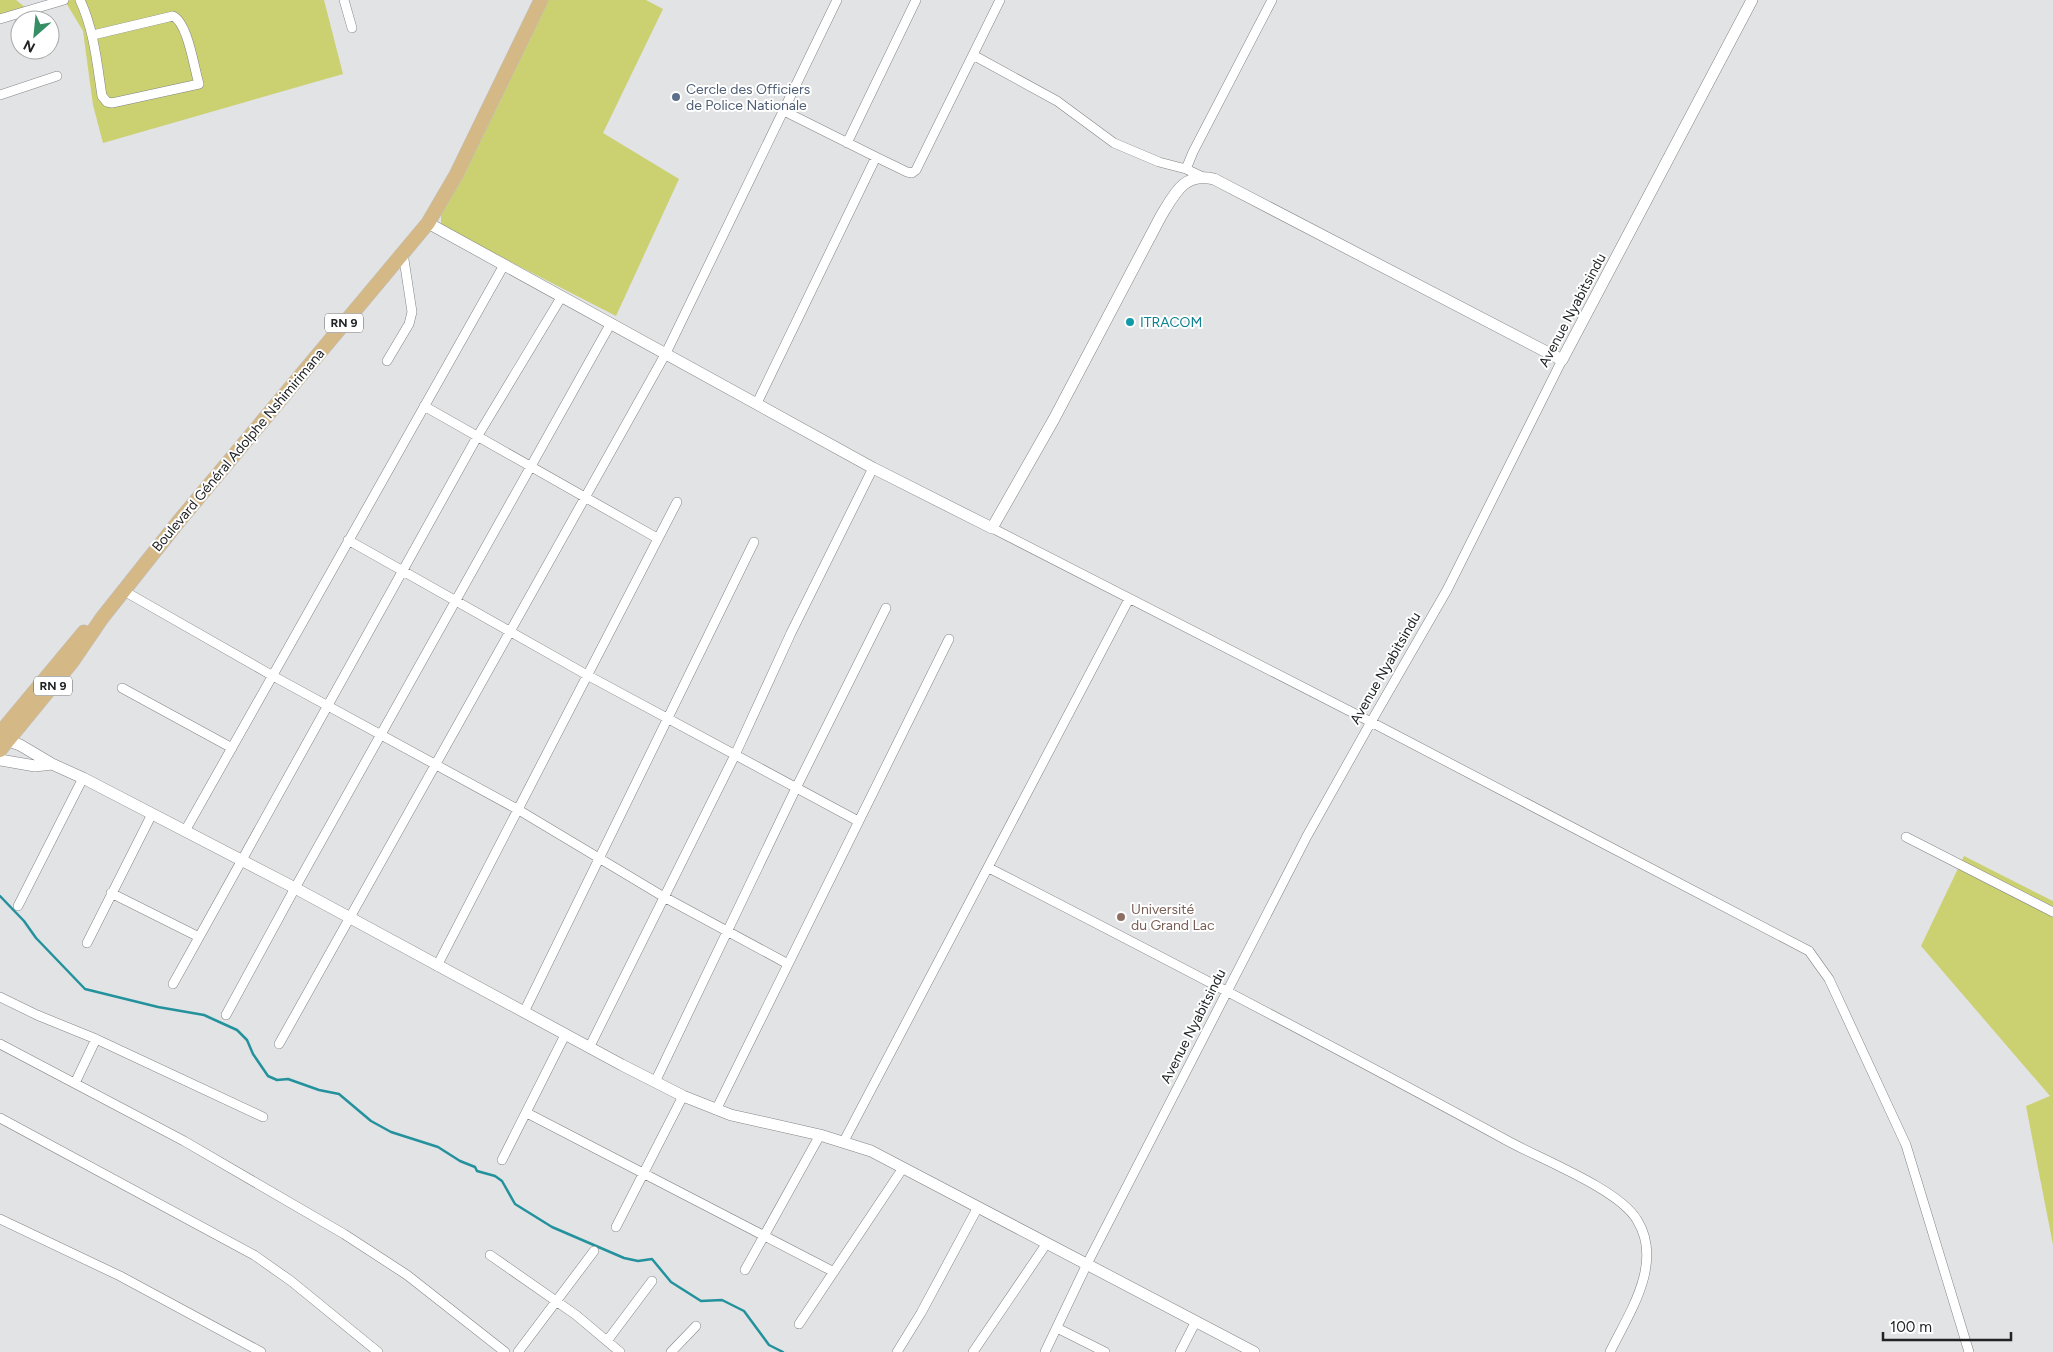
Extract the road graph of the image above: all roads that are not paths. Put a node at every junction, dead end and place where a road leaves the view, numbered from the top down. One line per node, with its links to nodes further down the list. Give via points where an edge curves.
1 (64, 0): 10 (street)
2 (80, 0): 12 (street)
3 (344, 0): 11 (street)
4 (542, 0): 21 (main road, Boulevard Général Adolphe Nshimirimana / RN 9, via 456,175)
5 (837, 0): 16 (street)
6 (916, 0): 17 (street)
7 (1000, 0): 13 (street)
8 (1272, 0): 19 (street)
9 (1752, 0): 27 (street, Avenue Nyabitsindu)
10 (0, 19)
11 (352, 28)
12 (93, 34): 12 (street, via 172,16 178,19 190,49 199,84 107,102 102,96)
13 (973, 55): 18 (street, via 916,170 907,172); 19 (street, via 1057,101 1114,143 1159,162)
14 (57, 76): 15 (street)
15 (0, 95)
16 (784, 112): 17 (street); 26 (street)
17 (847, 143): 18 (street)
18 (876, 157): 29 (street)
19 (1186, 169): 20 (street)
20 (1202, 176): 27 (street, via 1214,179); 36 (street, via 1182,185 1161,216 1054,419)
21 (428, 223): 22 (main road, Boulevard Général Adolphe Nshimirimana / RN 9); 23 (street)
22 (403, 253): 28 (street, via 412,312 409,324); 41 (main road, Boulevard Général Adolphe Nshimirimana / RN 9, via 178,521)
23 (504, 265): 24 (street); 30 (street)
24 (562, 296): 25 (street); 31 (street)
25 (611, 323): 26 (street); 32 (street)
26 (666, 353): 29 (street); 34 (street)
27 (1562, 360): 52 (street, Avenue Nyabitsindu, via 1447,590)
28 (387, 361)
29 (757, 403): 33 (street)
30 (424, 406): 31 (street); 38 (street)
31 (477, 437): 32 (street); 40 (street)
32 (531, 467): 34 (street); 43 (street)
33 (874, 468): 36 (street); 56 (street, via 791,633)
34 (585, 497): 37 (street); 45 (street)
35 (677, 502): 37 (street)
36 (992, 528): 42 (street)
37 (658, 538): 47 (street)
38 (348, 540): 40 (street); 48 (street)
39 (754, 542): 51 (street)
40 (403, 571): 43 (street); 50 (street)
41 (124, 591): 48 (street); 54 (main road, Boulevard Général Adolphe Nshimirimana / RN 9, via 72,662)
42 (1129, 599): 52 (street); 69 (street)
43 (457, 602): 45 (street); 53 (street)
44 (886, 608): 61 (street)
45 (510, 631): 47 (street); 59 (street)
46 (949, 639): 64 (street)
47 (587, 675): 51 (street); 62 (street)
48 (273, 676): 50 (street); 55 (street)
49 (122, 688): 55 (street)
50 (328, 706): 53 (street); 67 (street)
51 (667, 719): 56 (street); 68 (street)
52 (1371, 722): 82 (street, Avenue Nyabitsindu, via 1307,836); 133 (street, via 1814,955 1829,979 1906,1145)
53 (381, 735): 59 (street); 70 (street)
54 (2, 740): 58 (street)
55 (232, 748): 65 (street)
56 (735, 755): 61 (street); 72 (street)
57 (0, 760): 58 (street, via 35,766)
58 (52, 764): 60 (street)
59 (436, 765): 62 (street); 75 (street)
60 (83, 778): 63 (street); 73 (street)
61 (796, 788): 64 (street); 76 (street)
62 (517, 809): 68 (street); 80 (street)
63 (152, 814): 65 (street); 71 (street)
64 (858, 821): 79 (street)
65 (185, 831): 67 (street)
66 (1906, 836): 74 (street)
67 (241, 860): 70 (street); 77 (street)
68 (600, 860): 72 (street); 84 (street)
69 (989, 868): 82 (street); 99 (street)
70 (295, 888): 75 (street); 85 (street)
71 (111, 894): 77 (street); 78 (street)
72 (664, 896): 76 (street); 90 (street)
73 (18, 906)
74 (2053, 912)
75 (349, 918): 80 (street); 89 (street)
76 (727, 932): 79 (street); 91 (street)
77 (199, 937): 81 (street)
78 (87, 943)
79 (788, 964): 94 (street)
80 (436, 966): 84 (street)
81 (173, 984)
82 (1228, 991): 110 (street, Avenue Nyabitsindu); 132 (street, via 1614,1195 1628,1208 1637,1219 1648,1255 1640,1289)
83 (0, 997): 87 (street)
84 (524, 1012): 86 (street)
85 (226, 1015)
86 (564, 1035): 90 (street); 95 (street)
87 (96, 1039): 92 (street); 96 (street)
88 (0, 1044): 92 (street)
89 (279, 1044)
90 (589, 1048): 91 (street)
91 (655, 1082): 93 (street)
92 (75, 1083): 122 (street, via 184,1141 360,1244 407,1275)
93 (683, 1096): 94 (street); 102 (street)
94 (716, 1110): 98 (street)
95 (527, 1113): 100 (street); 102 (street)
96 (263, 1117)
97 (0, 1118): 121 (street, via 254,1255)
98 (820, 1135): 99 (street); 106 (street)
99 (844, 1141): 101 (street)
100 (502, 1160)
101 (903, 1168): 103 (street); 112 (street)
102 (643, 1173): 105 (street); 106 (street)
103 (978, 1207): 107 (street); 126 (street)
104 (0, 1220): 120 (street, via 120,1276)
105 (616, 1227)
106 (764, 1235): 111 (street); 112 (street)
107 (1047, 1243): 110 (street); 127 (street)
108 (594, 1252): 114 (street)
109 (490, 1255): 114 (street)
110 (1087, 1264): 115 (street); 118 (street, Avenue Nyabitsindu)
111 (745, 1270)
112 (834, 1272): 116 (street)
113 (652, 1281): 119 (street)
114 (556, 1302): 119 (street); 123 (street)
115 (1196, 1321): 130 (street); 131 (street)
116 (799, 1324)
117 (696, 1326): 125 (street)
118 (1057, 1328): 128 (street, Avenue Nyabitsindu); 129 (street)
119 (608, 1341): 124 (street)
120 (261, 1352)
121 (378, 1352)
122 (505, 1352)
123 (518, 1352)
124 (620, 1352)
125 (671, 1352)
126 (897, 1352)
127 (973, 1352)
128 (1045, 1352)
129 (1105, 1352)
130 (1180, 1352)
131 (1254, 1352)
132 (1610, 1352)
133 (1969, 1352)

